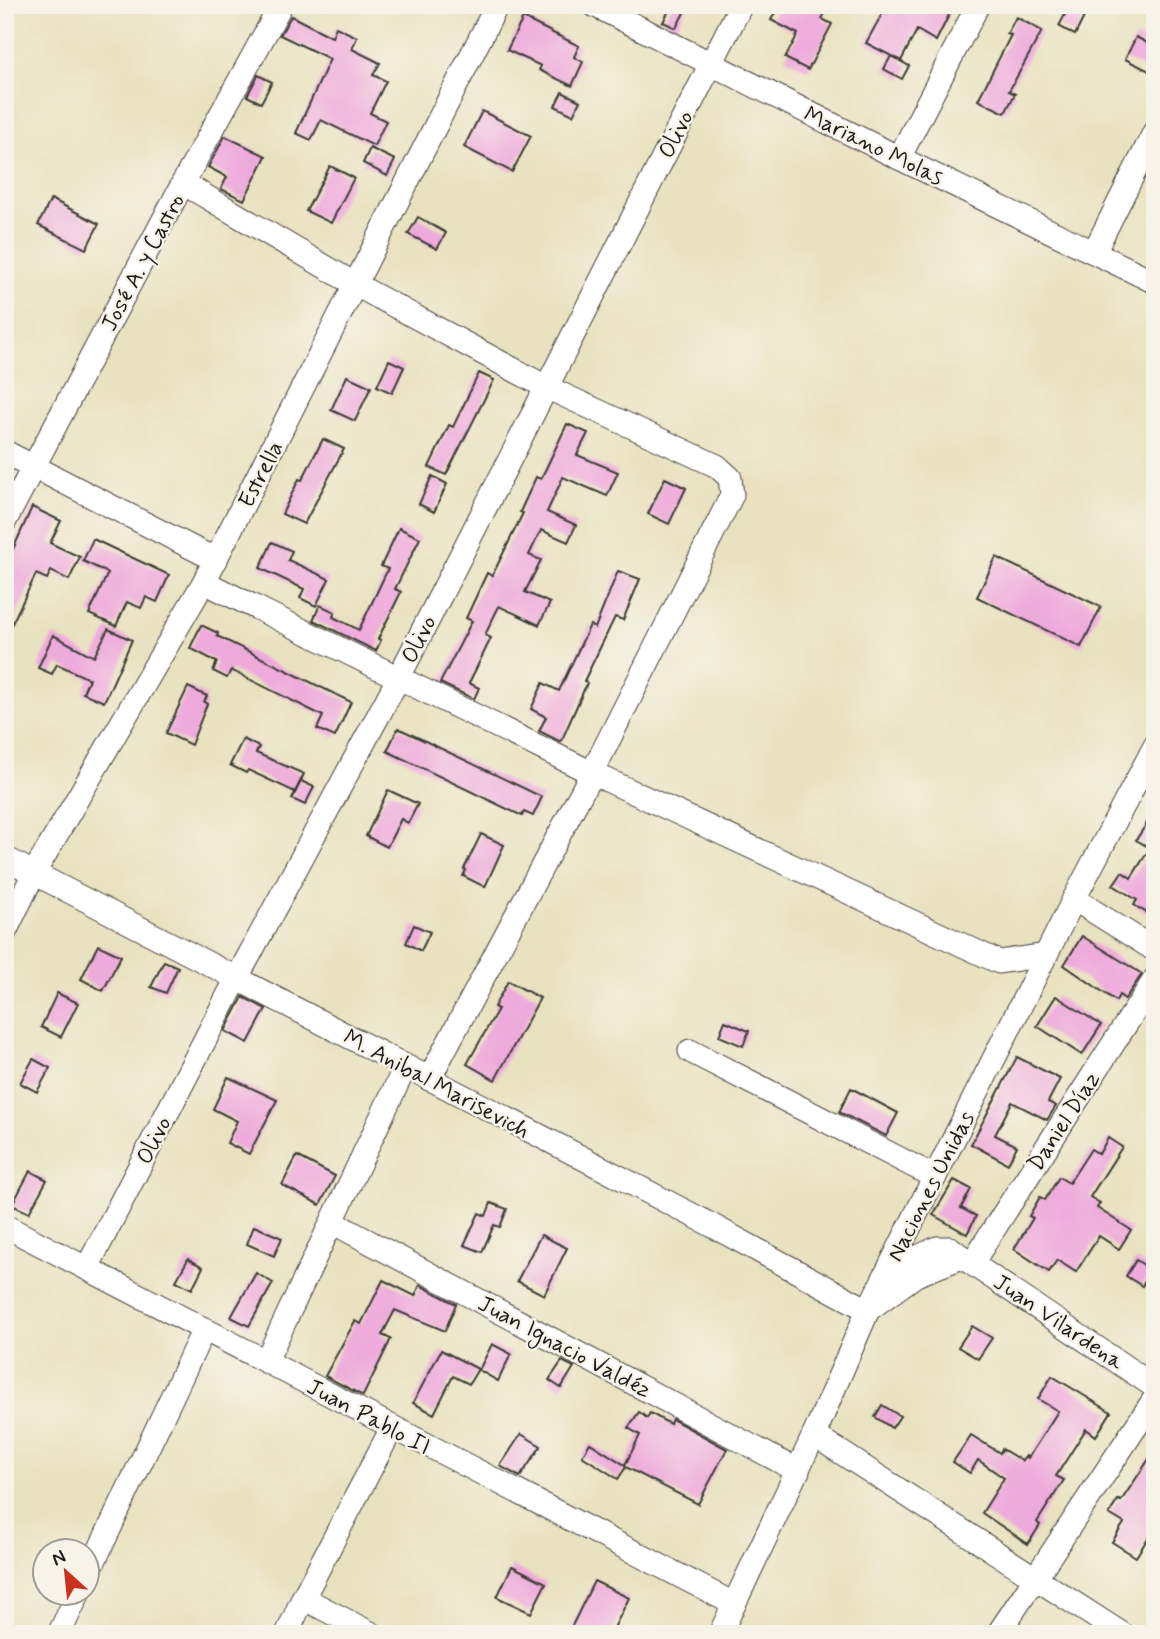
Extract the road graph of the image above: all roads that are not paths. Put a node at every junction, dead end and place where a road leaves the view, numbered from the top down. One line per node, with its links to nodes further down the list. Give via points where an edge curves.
1 (281, 5): 9 (street, José A. y Castro)
2 (497, 5): 12 (street, Estrella)
3 (594, 5): 6 (street, Mariano Molas)
4 (741, 5): 6 (street, Olivo)
5 (978, 5): 8 (street)
6 (710, 65): 8 (street, Mariano Molas); 13 (street, Olivo)
7 (1155, 131): 10 (street)
8 (899, 158): 10 (street, Mariano Molas)
9 (183, 183): 12 (street); 15 (street, José A. y Castro)
10 (1094, 252): 11 (street, Mariano Molas)
11 (1155, 282)
12 (356, 285): 13 (street); 17 (street, Estrella)
13 (545, 387): 19 (street, Olivo); 21 (street, via 716,466 730,478 732,495)
14 (5, 452): 15 (street)
15 (35, 467): 16 (street, José A. y Castro); 17 (street)
16 (5, 521)
17 (216, 560): 18 (street, Estrella)
18 (204, 582): 19 (street); 23 (street, Estrella)
19 (398, 679): 21 (street); 28 (street, Olivo)
20 (1155, 746): 24 (street, Naciones Unidas)
21 (592, 772): 27 (street, via 999,962); 32 (street)
22 (5, 858): 23 (street, M. Anibal Marisevich)
23 (34, 873): 25 (street, Estrella); 28 (street, M. Anibal Marisevich)
24 (1074, 899): 26 (street); 27 (street, Naciones Unidas)
25 (5, 932)
26 (1155, 950)
27 (1046, 955): 33 (street, Naciones Unidas)
28 (237, 978): 31 (street, M. Anibal Marisevich); 37 (street, Olivo)
29 (1155, 979): 36 (street, Daniel Díaz)
30 (691, 1051): 33 (street)
31 (405, 1067): 32 (street, M. Anibal Marisevich); 34 (street)
32 (429, 1079): 39 (street, M. Anibal Marisevich)
33 (935, 1177): 38 (street, Naciones Unidas)
34 (332, 1222): 41 (street); 46 (street, Juan Ignacio Valdéz)
35 (5, 1226): 37 (street, Juan Pablo II)
36 (967, 1260): 38 (street, Juan Vilardena, via 950,1248 937,1248); 39 (street, via 916,1275); 42 (street, Juan Vilardena)
37 (87, 1268): 40 (street, Juan Pablo II)
38 (888, 1271): 39 (street, Naciones Unidas)
39 (868, 1310): 45 (street, Naciones Unidas)
40 (204, 1329): 41 (street, Juan Pablo II); 47 (street)
41 (266, 1361): 44 (street, Juan Pablo II)
42 (1155, 1387)
43 (1155, 1398): 48 (street)
44 (392, 1428): 49 (street); 50 (street, Juan Pablo II)
45 (814, 1435): 46 (street, Naciones Unidas); 48 (street)
46 (798, 1471): 50 (street, Naciones Unidas)
47 (102, 1544)
48 (1035, 1577): 56 (street); 57 (street)
49 (303, 1598): 53 (street); 54 (street)
50 (734, 1604): 55 (street, Naciones Unidas)
51 (71, 1608): 52 (street)
52 (59, 1634)
53 (287, 1634)
54 (372, 1634)
55 (720, 1634)
56 (998, 1634)
57 (1122, 1634)

